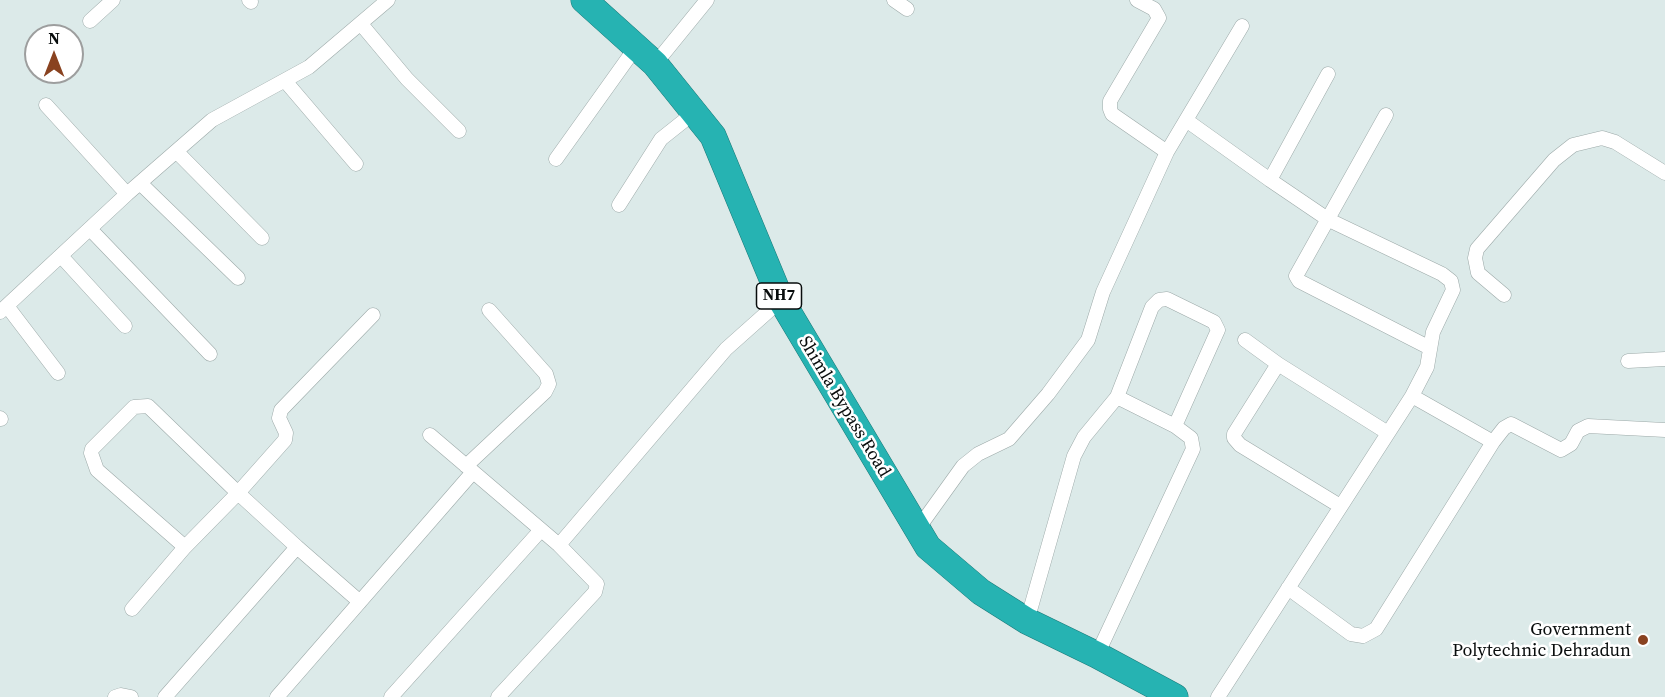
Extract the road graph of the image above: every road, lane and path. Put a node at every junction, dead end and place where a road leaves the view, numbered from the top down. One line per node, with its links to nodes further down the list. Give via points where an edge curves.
1 (113, 0): 8 (street)
2 (388, 0): 9 (street)
3 (584, 0): 11 (highway, Shimla Bypass Road / NH7)
4 (707, 0): 12 (street)
5 (894, 0): 7 (street)
6 (1137, 0): 21 (street, via 1154,9 1159,18 1110,101 1110,110)
7 (907, 9)
8 (90, 21)
9 (361, 24): 14 (street); 19 (street, via 407,79)
10 (1242, 26): 18 (street)
11 (636, 47): 12 (highway, Shimla Bypass Road / NH7); 22 (street)
12 (655, 64): 16 (highway, Shimla Bypass Road / NH7)
13 (1328, 74): 25 (street)
14 (286, 82): 20 (street, via 212,120); 23 (street)
15 (46, 105): 27 (street)
16 (695, 112): 28 (street, via 661,139); 35 (highway, Shimla Bypass Road / NH7, via 723,157)
17 (1386, 115): 29 (street)
18 (1186, 120): 21 (street); 25 (street)
19 (459, 131)
20 (177, 152): 26 (street); 31 (street)
21 (1167, 152): 57 (street, via 1103,292 1088,340 1009,439 963,466)
22 (556, 159)
23 (356, 164)
24 (1665, 173): 34 (street, via 1622,147 1596,138 1574,145 1554,160 1477,249 1475,266 1484,280)
25 (1270, 180): 29 (street)
26 (140, 183): 27 (street); 33 (street)
27 (127, 194): 30 (street)
28 (619, 205)
29 (1329, 220): 41 (street, via 1452,281 1452,293 1433,332); 41 (street, via 1296,274 1297,279)
30 (91, 230): 32 (street); 42 (street)
31 (262, 238)
32 (61, 255): 36 (street); 39 (street)
33 (238, 278)
34 (1504, 295)
35 (781, 300): 57 (highway, Shimla Bypass Road / NH7); 59 (street, via 726,349)
36 (3, 309): 46 (street)
37 (489, 310): 54 (street, via 546,374 549,384)
38 (373, 315): 55 (street, via 281,410 279,418 285,428 285,440)
39 (124, 326)
40 (1245, 340): 45 (street)
41 (1430, 348): 47 (street, via 1427,367)
42 (210, 354)
43 (1665, 359): 44 (street)
44 (1628, 361)
45 (1278, 364): 51 (street); 56 (street, via 1234,438)
46 (58, 373)
47 (1412, 396): 51 (street); 53 (street)
48 (1117, 397): 49 (street); 49 (street, via 1152,307 1159,300 1167,299 1214,322 1218,330); 65 (street, via 1084,437 1074,456)
49 (1175, 426): 66 (street, via 1191,438 1193,449)
50 (1665, 430): 53 (street, via 1588,426 1561,450 1511,424)
51 (1388, 433): 56 (street)
52 (430, 435): 54 (street)
53 (1493, 442): 62 (street, via 1370,634 1351,634)
54 (469, 469): 58 (street); 63 (street)
55 (238, 493): 60 (street); 60 (street, via 148,406 134,407 92,448 97,470); 61 (street)
56 (1340, 506): 62 (street)
57 (918, 530): 65 (highway, Shimla Bypass Road / NH7, via 928,548 988,597)
58 (540, 531): 59 (street); 71 (street)
59 (559, 545): 72 (street, via 596,581 597,588)
60 (185, 547): 64 (street)
61 (297, 548): 63 (street); 69 (street)
62 (1288, 588): 74 (street)
63 (360, 602): 70 (street)
64 (132, 609)
65 (1026, 621): 66 (highway, Shimla Bypass Road / NH7)
66 (1097, 655): 73 (highway, Shimla Bypass Road / NH7)
67 (115, 697): 68 (street)
68 (131, 697)
69 (165, 697)
70 (277, 697)
71 (391, 697)
72 (498, 697)
73 (1175, 697)
74 (1218, 697)

